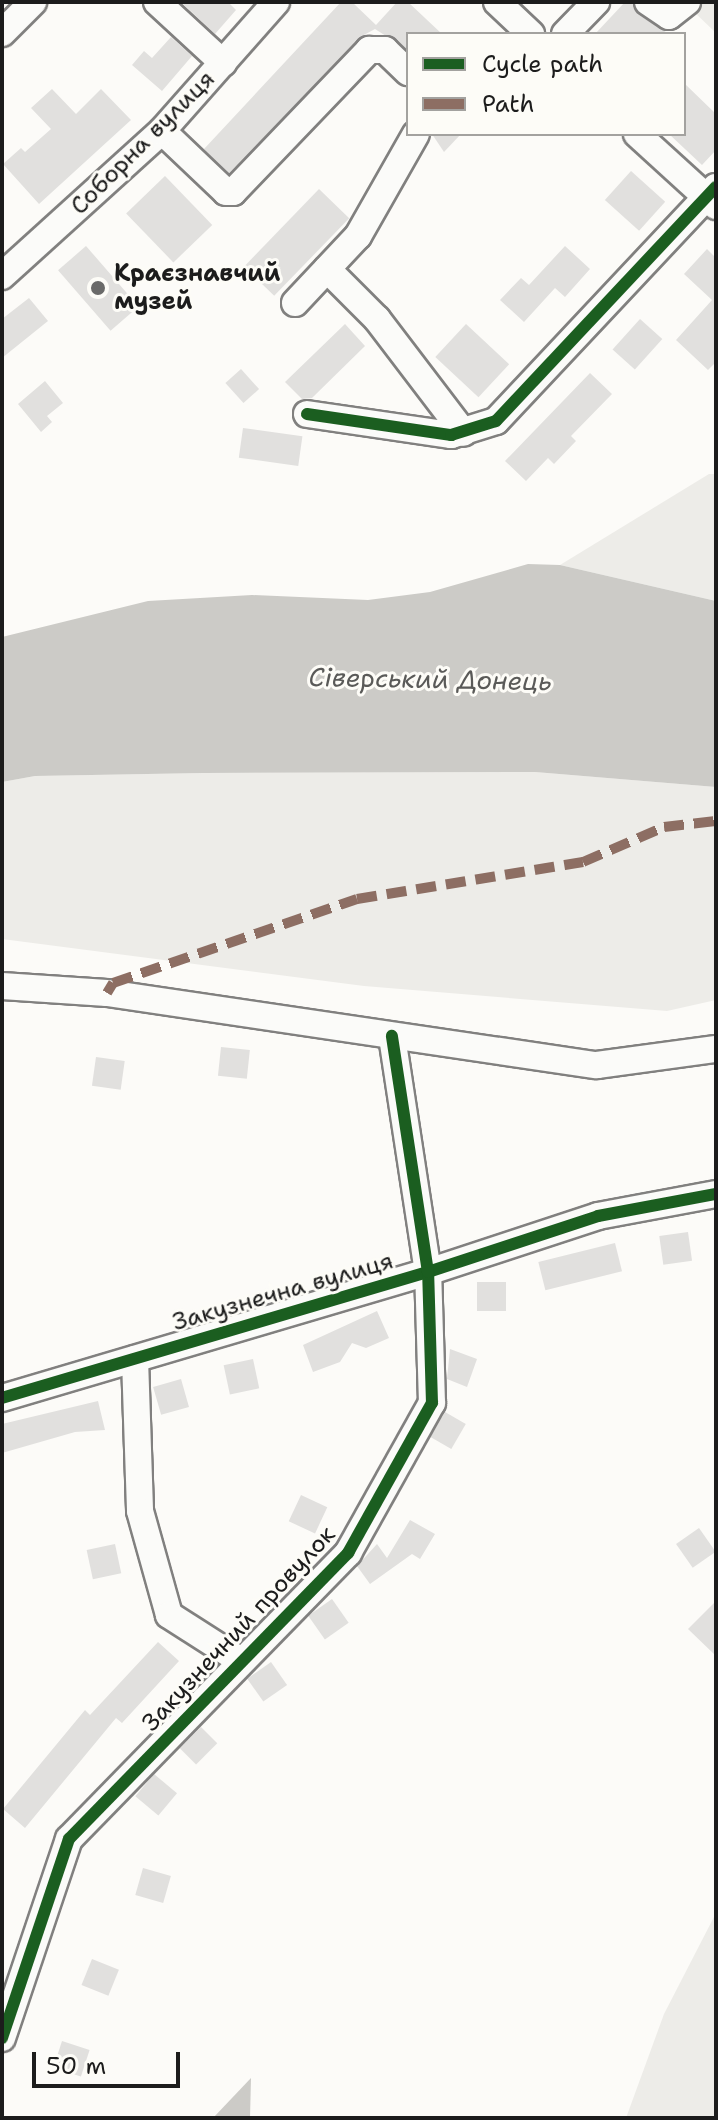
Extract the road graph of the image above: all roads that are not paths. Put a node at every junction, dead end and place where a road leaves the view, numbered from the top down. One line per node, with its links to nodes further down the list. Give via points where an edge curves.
1 (33, 2): 10 (street)
2 (157, 2): 11 (street)
3 (276, 2): 11 (street, Соборна вулиця)
4 (497, 2): 8 (street)
5 (596, 2): 9 (street)
6 (648, 2): 7 (street, via 669,16)
7 (687, 2)
8 (529, 32)
9 (567, 32)
10 (2, 33)
11 (223, 63): 13 (street, Соборна вулиця)
12 (406, 70): 13 (street, via 385,50 369,50 233,192 226,192)
13 (162, 131): 18 (street, Соборна вулиця)
14 (415, 136): 17 (street, via 372,216)
15 (639, 136): 16 (street)
16 (713, 197): 21 (street, via 513,407 496,421)
17 (327, 269): 19 (street); 21 (street, via 377,319)
18 (2, 276)
19 (295, 303)
20 (307, 414): 21 (street)
21 (464, 433)
22 (2, 986): 23 (street, via 107,993)
23 (392, 1036): 24 (street, via 597,1065); 26 (street, Закузнечний провулок)
24 (716, 1049)
25 (716, 1194): 26 (street, Закузнечна вулиця, via 598,1216)
26 (428, 1272): 27 (street, Закузнечна вулиця); 29 (street, Закузнечний провулок, via 432,1403 348,1553)
27 (135, 1359): 28 (street, Закузнечна вулиця); 29 (street, via 140,1511 169,1615)
28 (2, 1398)
29 (241, 1661): 30 (street, Закузнечний провулок, via 69,1839)
30 (2, 2038)

